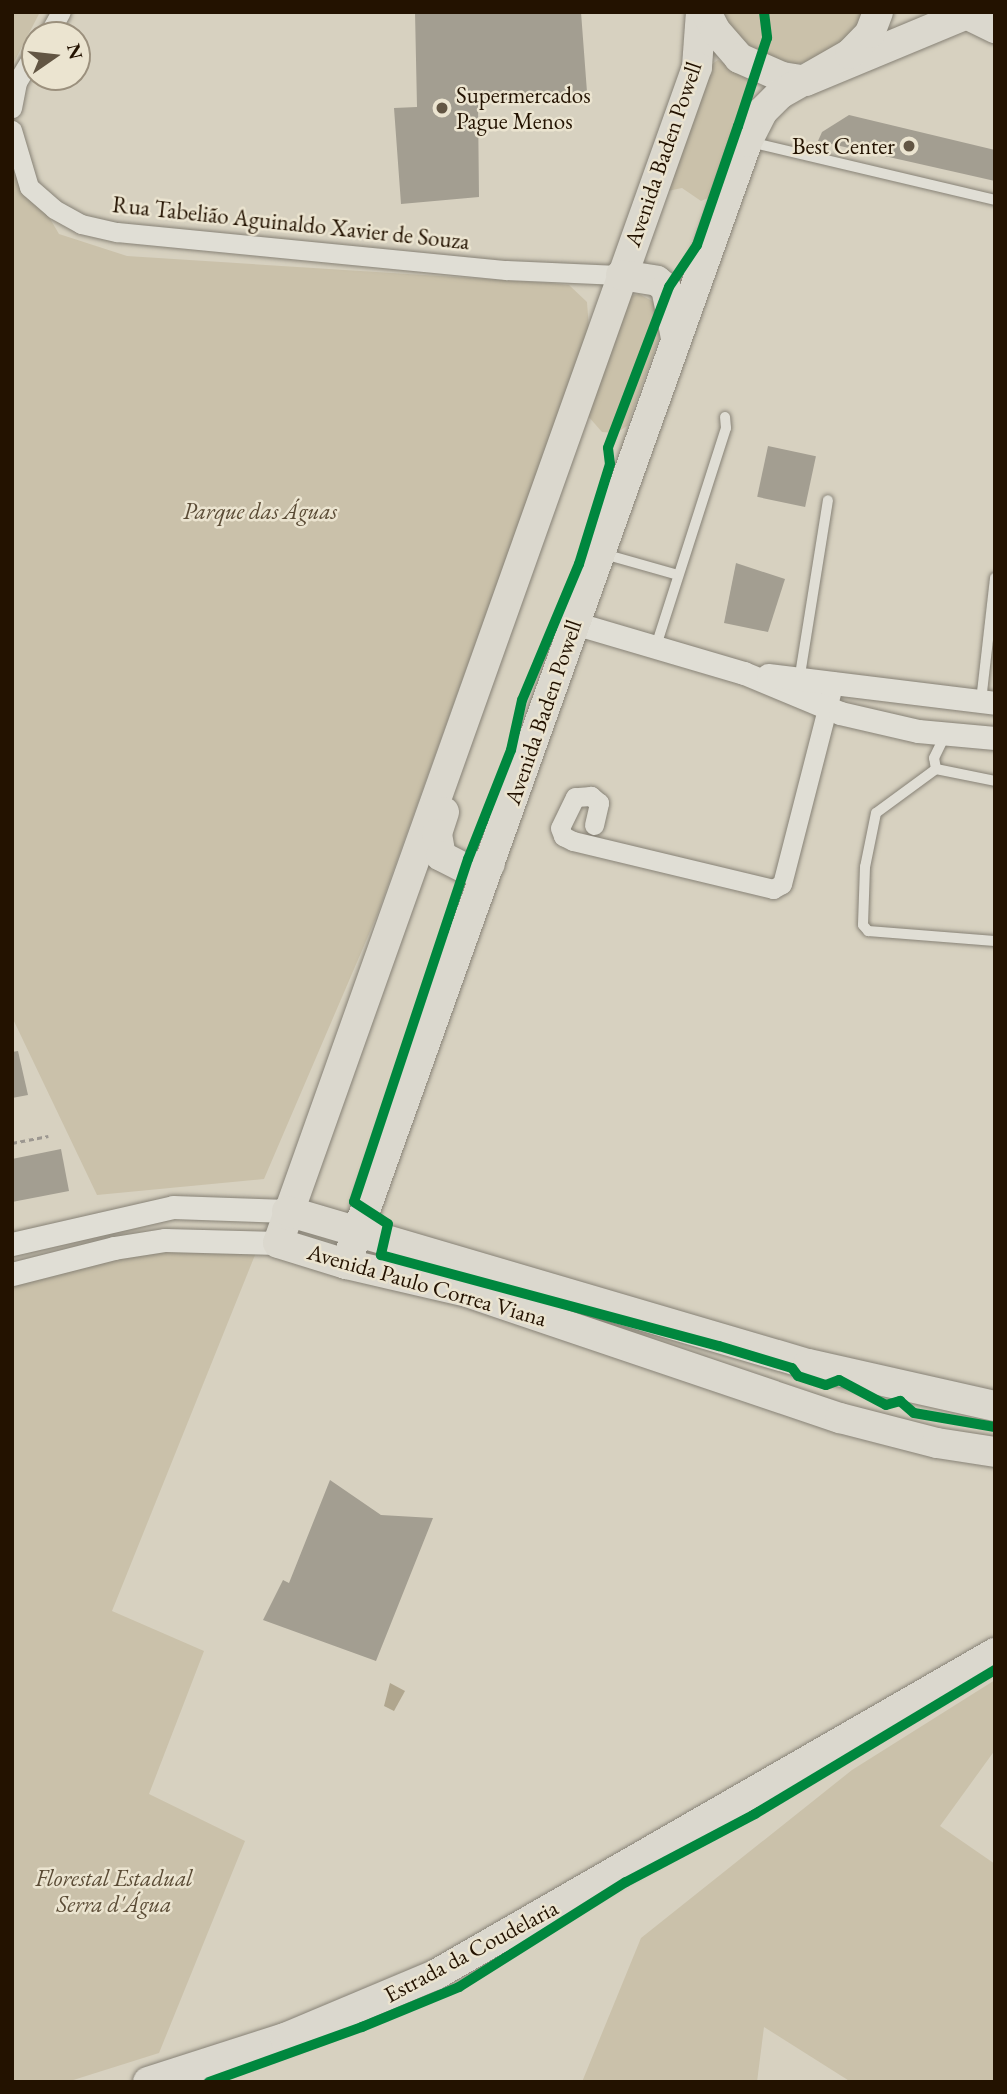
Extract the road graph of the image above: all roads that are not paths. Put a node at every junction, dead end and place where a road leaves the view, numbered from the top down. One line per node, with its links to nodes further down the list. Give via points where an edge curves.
1 (701, 12): 12 (main road, Avenida Baden Powell, via 697,67)
2 (706, 12): 7 (main road, via 739,58 782,77)
3 (878, 12): 7 (main road, Avenida Baden Powell, via 870,33 850,54)
4 (965, 13): 5 (main road); 7 (main road)
5 (995, 28)
6 (21, 75): 8 (street)
7 (806, 81): 10 (main road, Avenida Baden Powell, via 780,94 762,112)
8 (12, 108)
9 (12, 130): 12 (street, Rua Tabelião Aguinaldo Xavier de Souza, via 29,187 81,224 117,232 506,270)
10 (747, 142): 11 (lane); 13 (main road, Avenida Baden Powell)
11 (995, 200)
12 (621, 275): 13 (main road, via 657,281 666,288); 25 (main road, Avenida Baden Powell)
13 (676, 342): 16 (main road, Avenida Baden Powell)
14 (726, 416): 17 (lane)
15 (828, 500): 22 (lane)
16 (597, 552): 17 (lane); 19 (main road, Avenida Baden Powell)
17 (678, 575): 20 (lane)
18 (995, 578): 24 (lane)
19 (574, 623): 20 (street); 32 (main road, Avenida Baden Powell)
20 (656, 647): 22 (street)
21 (834, 682): 22 (street); 23 (street); 26 (street)
22 (798, 687): 26 (street)
23 (929, 693): 24 (street); 27 (street, via 896,695 884,701 881,711 887,717)
24 (988, 702)
25 (469, 707): 32 (main road, via 462,757 437,846 441,856 456,866); 34 (main road, Avenida Baden Powell)
26 (828, 708): 27 (street, via 878,724); 31 (street, via 786,872 782,884 773,889 573,841 563,836 560,828 575,797 590,796 599,803)
27 (946, 732): 28 (street); 29 (lane, via 934,758)
28 (995, 738)
29 (936, 769): 30 (lane); 33 (lane, via 876,813 865,867 863,925 869,930)
30 (995, 781)
31 (594, 825)
32 (490, 864): 35 (main road, Avenida Baden Powell)
33 (995, 941)
34 (287, 1211): 35 (main road); 36 (main road, Avenida Baden Powell); 37 (street, via 173,1208)
35 (359, 1230): 38 (main road, Avenida Baden Powell); 40 (main road, via 808,1364)
36 (278, 1243): 38 (main road, Avenida Paulo Correa Viana); 39 (street, Avenida Paulo Correa Viana, via 165,1240)
37 (12, 1244)
38 (346, 1264): 41 (main road, Avenida Paulo Correa Viana, via 467,1292 840,1418 937,1443)
39 (12, 1274)
40 (995, 1406)
41 (995, 1451)
42 (995, 1653): 43 (main road, Estrada da Coudelaria, via 435,1975 285,2038)
43 (148, 2082)

